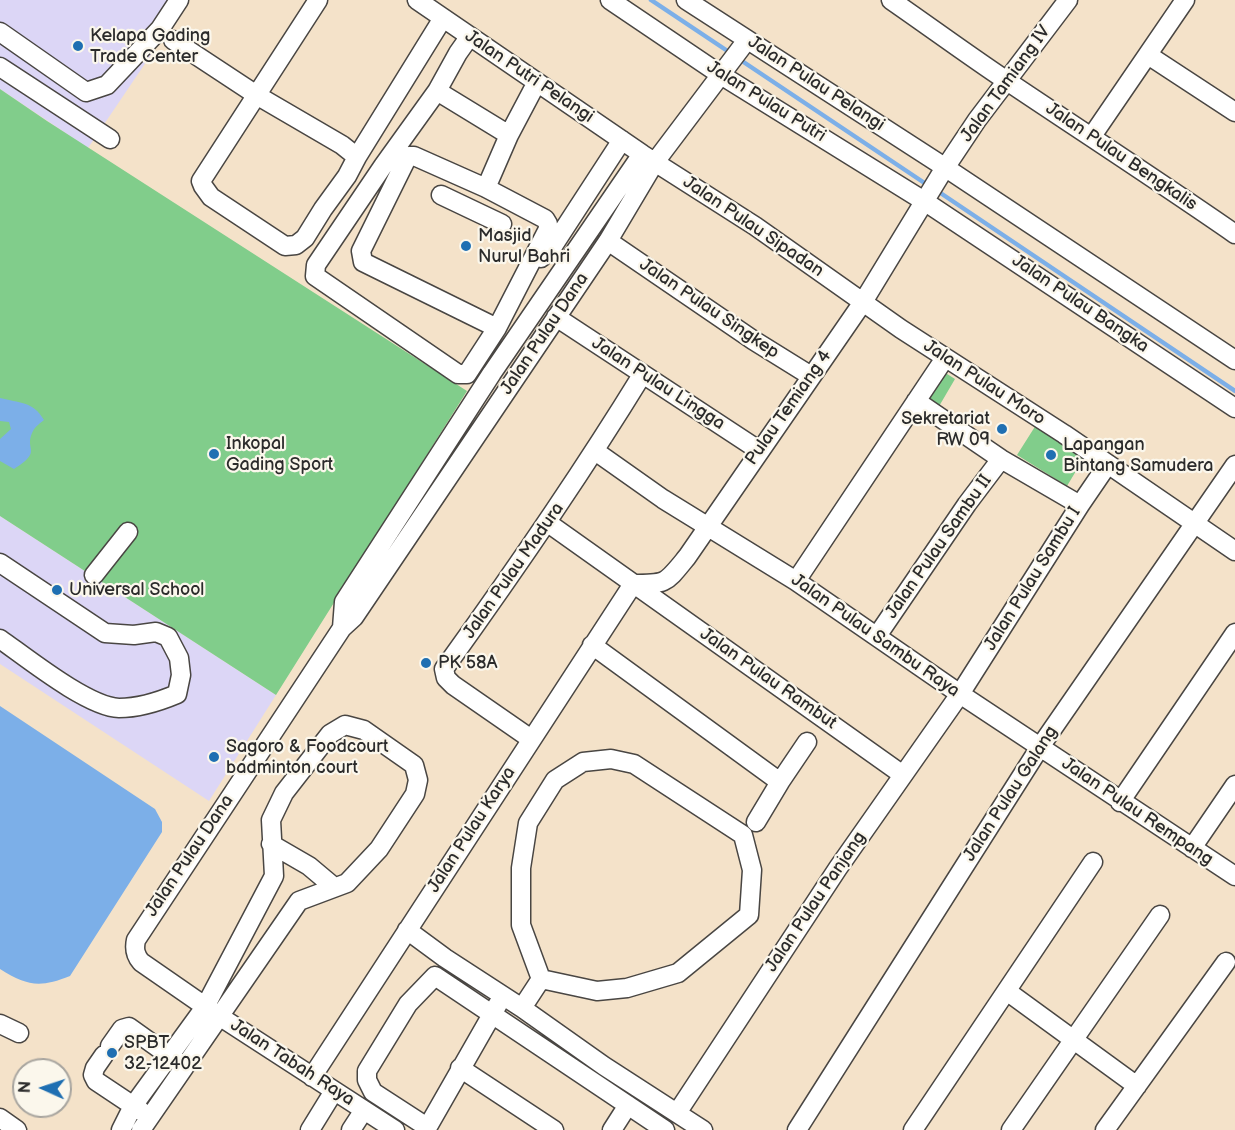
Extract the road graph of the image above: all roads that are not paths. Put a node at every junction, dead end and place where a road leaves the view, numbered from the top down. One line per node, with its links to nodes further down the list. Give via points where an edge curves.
1 (179, 0): 10 (street, via 160,29 107,84 86,92)
2 (318, 0): 20 (street)
3 (417, 0): 9 (street, Jalan Putri Pelangi)
4 (610, 0): 16 (street, Jalan Pulau Putri)
5 (686, 0): 13 (street, Jalan Pulau Pelangi)
6 (1068, 0): 17 (street, Jalan Tamiang IV)
7 (1185, 0): 14 (street)
8 (902, 3): 17 (street, Jalan Pulau Bengkalis)
9 (443, 18): 11 (street, Jalan Putri Pelangi); 26 (street)
10 (0, 32)
11 (470, 36): 18 (street, Jalan Putri Pelangi); 19 (street)
12 (172, 40): 20 (street)
13 (744, 44): 16 (street, Jalan Pulau Dana); 29 (street, Jalan Pulau Pelangi)
14 (1148, 55): 21 (street); 23 (street)
15 (0, 67): 24 (street)
16 (724, 70): 27 (street, Jalan Pulau Dana); 32 (street, Jalan Pulau Putri)
17 (1007, 81): 23 (street, Jalan Pulau Bengkalis); 29 (street, Jalan Tamiang IV)
18 (537, 82): 22 (street); 25 (street, Jalan Putri Pelangi)
19 (437, 91): 22 (street); 28 (street)
20 (258, 96): 26 (street); 26 (street, via 201,181 211,196 285,246 296,245 305,238)
21 (1235, 112)
22 (509, 135): 30 (street)
23 (1092, 136): 35 (street, Jalan Pulau Bengkalis)
24 (110, 139)
25 (622, 140): 27 (street, Jalan Putri Pelangi); 37 (street, via 547,254)
26 (357, 157)
27 (648, 158): 36 (street, Jalan Pulau Dana); 38 (street, Jalan Pulau Sipadan, via 755,226); 44 (street, Jalan Pulau Dana)
28 (390, 171): 30 (street, via 414,156); 40 (street, via 360,251 363,262); 43 (street, via 316,265 315,276 458,374 467,374)
29 (943, 171): 32 (street, Jalan Tamiang IV); 42 (street)
30 (485, 188): 33 (street); 37 (street, via 549,224)
31 (441, 195): 33 (street)
32 (926, 198): 38 (street, Pulau Temiang 4); 49 (street, Jalan Pulau Bangka)
33 (472, 210): 34 (street)
34 (502, 224)
35 (1235, 234)
36 (608, 241): 39 (street, Jalan Pulau Dana); 46 (street, Jalan Pulau Singkep)
37 (534, 258): 40 (street)
38 (862, 302): 41 (street, Jalan Pulau Moro); 46 (street, Pulau Temiang 4)
39 (556, 317): 45 (street, Jalan Pulau Lingga); 47 (street, Jalan Pulau Dana)
40 (497, 328): 43 (street)
41 (945, 358): 48 (street); 53 (street, Jalan Pulau Moro)
42 (1235, 360)
43 (475, 362): 44 (street)
44 (492, 373): 47 (street); 65 (street, Jalan Pulau Dana, via 344,602)
45 (642, 375): 50 (street, Jalan Pulau Madura); 51 (street, Jalan Pulau Lingga)
46 (811, 376): 51 (street, Pulau Temiang 4)
47 (510, 385): 65 (street, Jalan Pulau Dana, via 354,617)
48 (916, 401): 52 (street); 63 (street)
49 (1235, 408)
50 (595, 451): 56 (street, Jalan Pulau Madura); 58 (street, Jalan Pulau Sambu Raya, via 663,499)
51 (760, 451): 58 (street, Pulau Temiang 4)
52 (1002, 459): 55 (street); 67 (street, Jalan Pulau Sambu II)
53 (1108, 464): 55 (street, Jalan Pulau Sambu I); 57 (street, Jalan Pulau Moro)
54 (1235, 465): 57 (street, Jalan Pulau Galang)
55 (1080, 505): 70 (street, Jalan Pulau Sambu I)
56 (548, 523): 64 (street, Jalan Pulau Rambut); 71 (street, Jalan Pulau Madura, via 444,669 453,685)
57 (1195, 524): 60 (street, Jalan Pulau Moro); 73 (street, Jalan Pulau Galang)
58 (709, 525): 63 (street, Jalan Pulau Sambu Raya); 64 (street, Pulau Temiang 4, via 671,577 661,584)
59 (128, 532): 62 (street)
60 (1235, 551)
61 (0, 563): 68 (street, via 105,633 156,632 168,637 179,658 177,694 148,706 117,708 89,700)
62 (94, 575)
63 (796, 581): 67 (street, Jalan Pulau Sambu Raya)
64 (633, 584): 69 (street, Jalan Pulau Karya); 74 (street, Jalan Pulau Rambut)
65 (342, 628): 93 (street, Jalan Pulau Dana, via 136,940 134,949 141,962)
66 (1235, 633): 77 (street)
67 (877, 636): 70 (street, Jalan Pulau Sambu Raya)
68 (0, 639)
69 (592, 645): 71 (street, Jalan Pulau Karya); 75 (street)
70 (960, 694): 73 (street, Jalan Pulau Sambu Raya); 74 (street, Jalan Pulau Panjang)
71 (531, 739): 85 (street, Jalan Pulau Karya)
72 (807, 742): 75 (street)
73 (1040, 747): 77 (street, Jalan Pulau Rempang); 120 (street, Jalan Pulau Galang)
74 (903, 775): 107 (street, Jalan Pulau Panjang)
75 (780, 782): 78 (street)
76 (1235, 785): 80 (street)
77 (1120, 802): 80 (street, Jalan Pulau Rempang)
78 (756, 822)
79 (271, 844): 83 (street, via 309,866); 83 (street, via 271,820 284,794 330,734 345,725 364,730 414,765 418,780 415,794 380,849 347,883); 93 (street, via 274,876)
80 (1192, 849): 82 (street, Jalan Pulau Rempang)
81 (1093, 862): 90 (street)
82 (1235, 876)
83 (334, 887): 93 (street, via 299,901)
84 (1160, 915): 98 (street)
85 (406, 930): 86 (street); 102 (street, Jalan Pulau Karya)
86 (445, 958): 88 (street); 91 (street)
87 (1226, 962): 103 (street)
88 (435, 976): 94 (street); 111 (street, via 408,1004 367,1071 373,1092)
89 (541, 979): 89 (street, via 520,925 521,868 528,823 555,780 583,762 611,759 634,764 743,835 752,870 749,915 678,973 627,988 597,991); 92 (street)
90 (1008, 992): 98 (street); 121 (street)
91 (503, 996): 92 (street); 94 (street)
92 (522, 1008): 107 (street)
93 (210, 1014): 97 (street); 102 (street, Jalan Tabah Raya)
94 (492, 1015): 101 (street); 105 (street)
95 (0, 1024): 96 (street)
96 (19, 1033)
97 (195, 1035): 99 (street); 100 (street)
98 (1073, 1040): 103 (street); 122 (street)
99 (169, 1055): 100 (street); 106 (street); 106 (street, via 129,1027 122,1029 107,1050 93,1075)
100 (184, 1067): 110 (street)
101 (460, 1068): 111 (street); 116 (street)
102 (312, 1077): 104 (street, Jalan Tabah Raya)
103 (1137, 1086): 123 (street)
104 (331, 1096): 109 (street, Jalan Tabah Raya); 114 (street)
105 (628, 1105): 117 (street); 118 (street)
106 (133, 1106): 110 (street); 113 (street)
107 (676, 1113): 119 (street)
108 (0, 1118): 112 (street)
109 (358, 1119): 115 (street, Jalan Tabah Raya)
110 (146, 1123)
111 (426, 1128)
112 (17, 1130)
113 (121, 1130)
114 (310, 1130)
115 (395, 1130)
116 (554, 1130)
117 (612, 1130)
118 (665, 1130)
119 (703, 1130)
120 (797, 1130)
121 (913, 1130)
122 (1011, 1130)
123 (1105, 1130)

